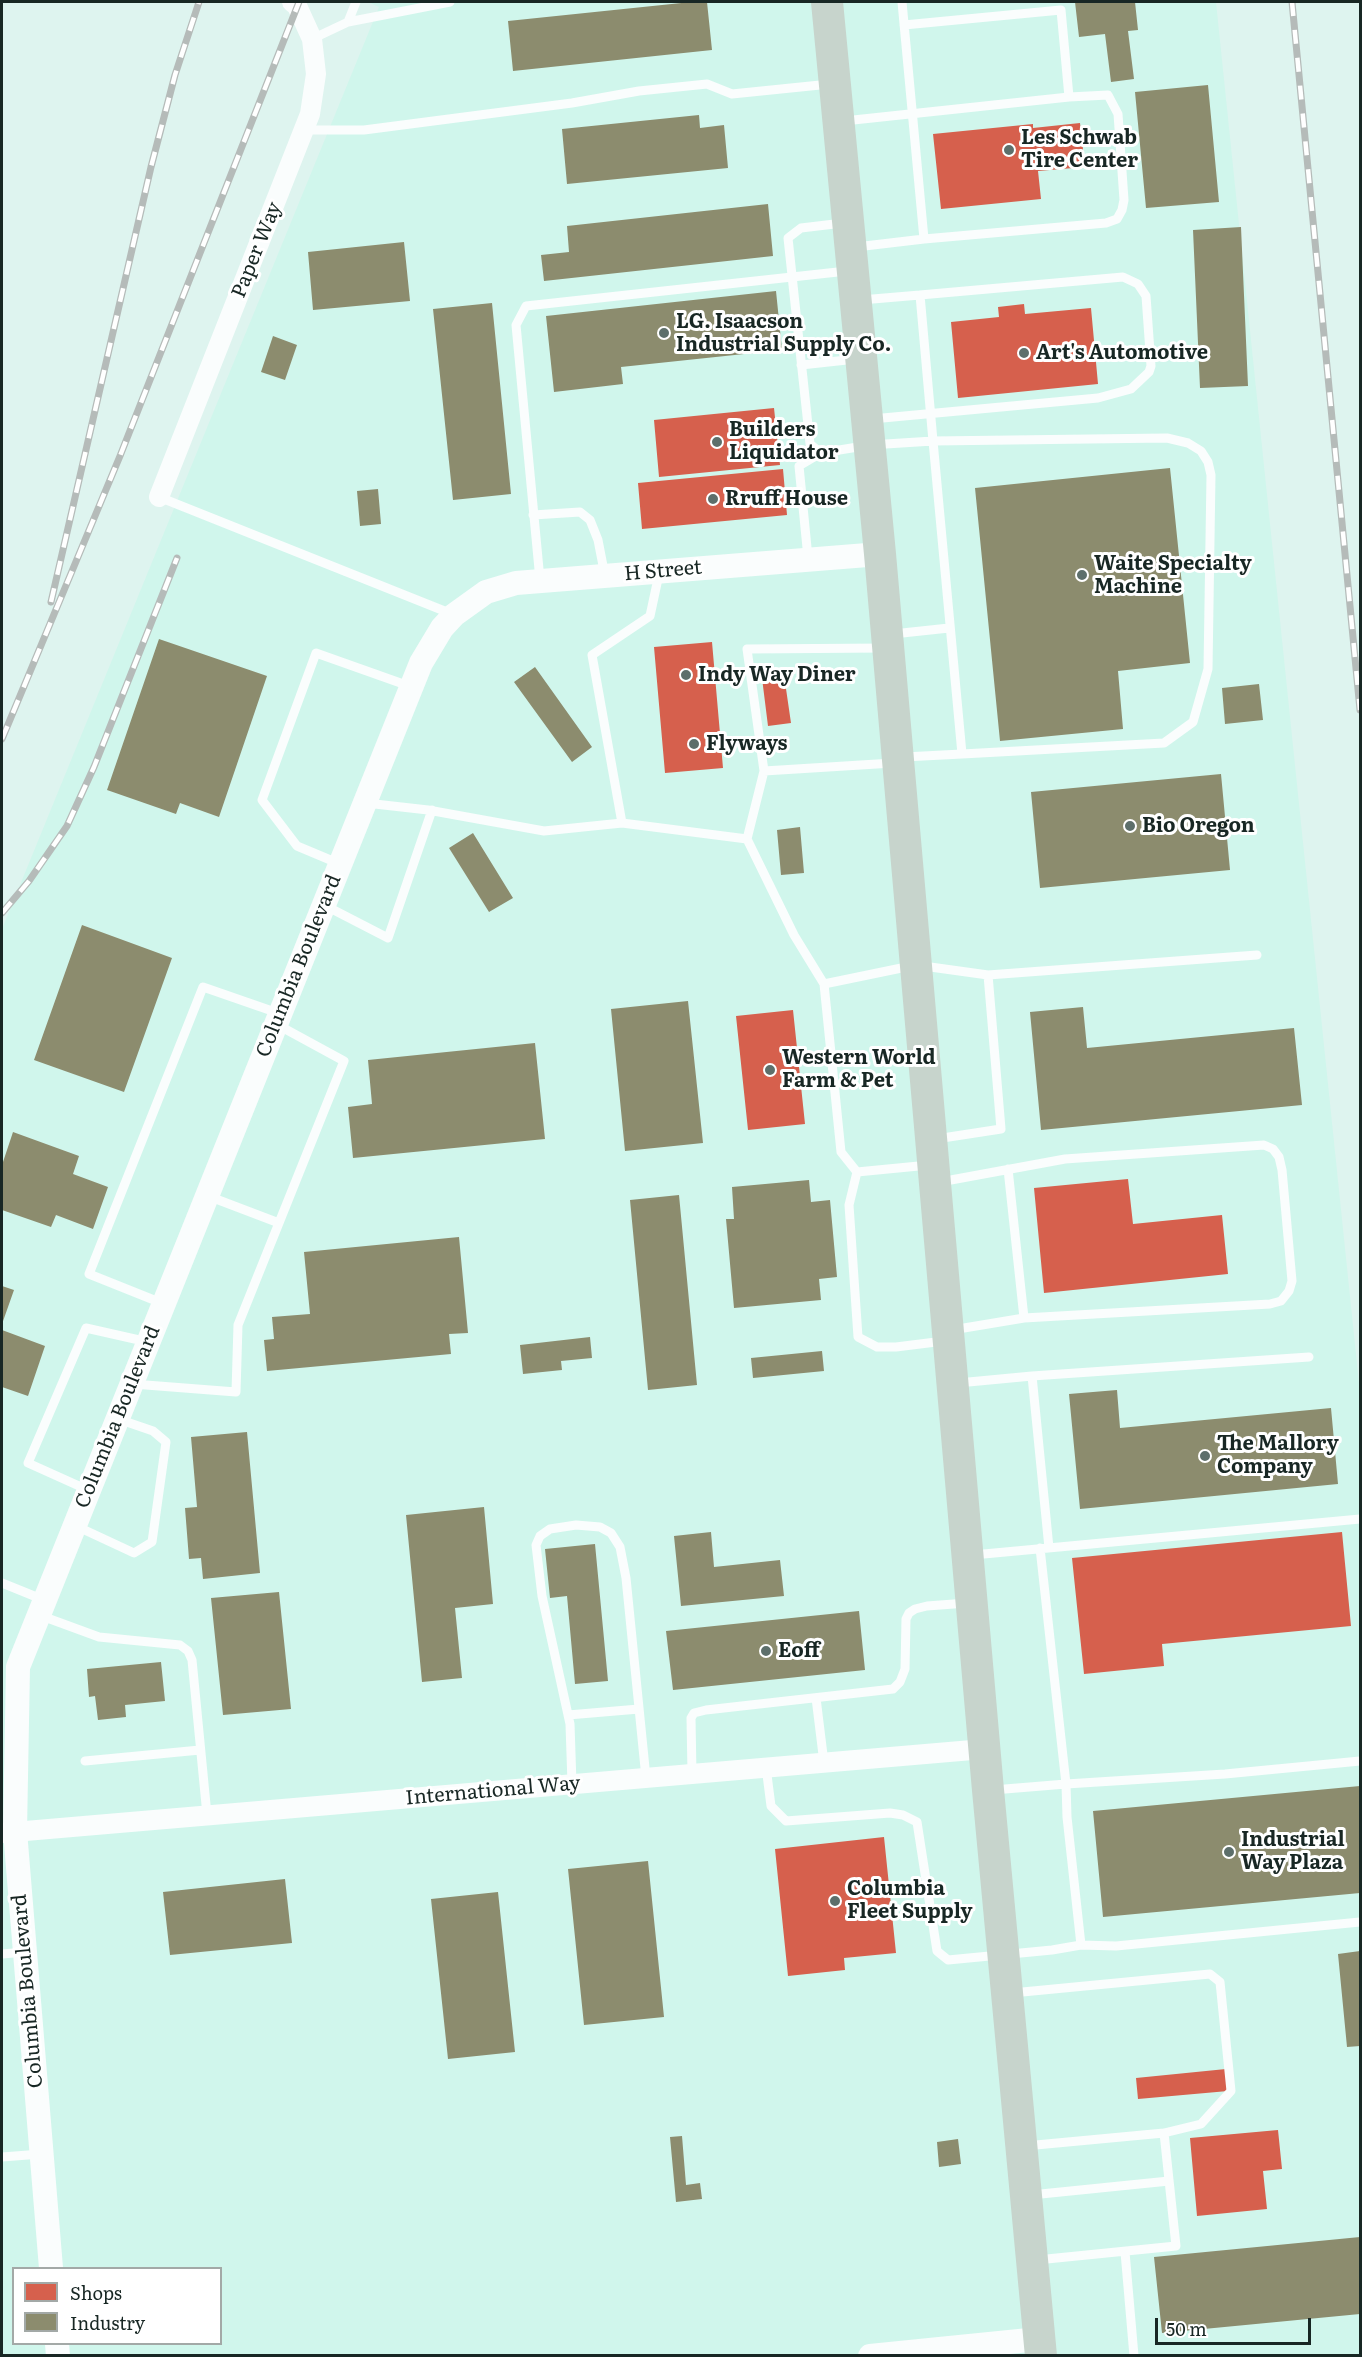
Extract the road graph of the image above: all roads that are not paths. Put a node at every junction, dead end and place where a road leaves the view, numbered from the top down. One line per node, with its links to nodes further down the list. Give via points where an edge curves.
1 (292, 2): 9 (street, Paper Way)
2 (356, 2): 7 (lane)
3 (450, 2): 7 (lane)
4 (826, 2): 10 (highway)
5 (902, 2): 8 (lane)
6 (1061, 6): 8 (lane); 11 (lane)
7 (348, 22): 9 (lane)
8 (904, 25): 12 (lane)
9 (312, 39): 14 (street, Paper Way, via 316,74)
10 (834, 84): 13 (highway); 14 (lane, via 732,94 707,84 364,129)
11 (1069, 97): 12 (lane); 15 (lane, via 1108,95 1118,114 1124,200 1117,219)
12 (912, 113): 13 (lane); 15 (lane)
13 (838, 122): 16 (highway)
14 (304, 130): 25 (street, Paper Way)
15 (924, 239): 16 (lane)
16 (852, 260): 17 (lane); 17 (lane, via 801,228 788,238); 18 (lane); 19 (highway)
17 (792, 277): 20 (lane); 26 (lane, via 526,306 516,325)
18 (920, 295): 21 (lane); 21 (lane, via 1123,277 1138,284 1146,296 1151,366 1131,389 1098,398)
19 (861, 358): 20 (lane); 22 (highway)
20 (801, 365): 24 (lane, via 810,444)
21 (931, 413): 22 (lane); 23 (lane)
22 (869, 432): 23 (lane); 24 (lane); 27 (highway)
23 (933, 441): 33 (lane); 36 (lane, via 1167,438 1201,451 1211,475 1208,669 1193,722 1164,743)
24 (821, 453): 28 (lane, via 799,466)
25 (159, 497): 32 (lane)
26 (533, 515): 30 (lane, via 580,512 590,520); 31 (lane)
27 (880, 554): 28 (street, H Street); 34 (highway)
28 (808, 560): 29 (street, H Street)
29 (660, 572): 30 (street, H Street); 41 (lane, via 650,616 592,655)
30 (605, 576): 31 (street, H Street)
31 (540, 581): 32 (street, H Street, via 486,592)
32 (454, 615): 35 (street, Columbia Boulevard, via 421,663)
33 (949, 628): 34 (lane); 36 (lane)
34 (888, 642): 37 (highway); 38 (lane, via 747,649)
35 (412, 687): 39 (street, Columbia Boulevard); 43 (lane, via 316,653 262,800 297,846)
36 (962, 754): 37 (lane)
37 (898, 760): 38 (lane); 46 (highway)
38 (764, 771): 42 (lane)
39 (365, 803): 40 (lane); 43 (street, Columbia Boulevard)
40 (432, 810): 41 (lane, via 544,831); 44 (lane, via 387,938)
41 (622, 823): 42 (lane)
42 (747, 839): 48 (lane, via 794,935)
43 (340, 864): 44 (street, Columbia Boulevard)
44 (324, 905): 49 (street, Columbia Boulevard)
45 (1257, 955): 47 (lane)
46 (916, 965): 47 (lane); 48 (lane); 50 (highway)
47 (988, 975): 50 (lane, via 1001,1129)
48 (824, 984): 52 (lane, via 841,1152)
49 (278, 1019): 53 (street, Columbia Boulevard); 54 (lane, via 344,1061); 55 (lane, via 202,987 89,1274)
50 (933, 1162): 51 (lane); 52 (lane); 57 (highway)
51 (1008, 1169): 56 (lane); 56 (lane, via 1055,1160 1264,1145 1279,1157 1282,1170 1292,1281 1281,1301)
52 (858, 1172): 57 (lane, via 849,1205 858,1336 877,1347 896,1347)
53 (207, 1196): 54 (lane); 55 (street, Columbia Boulevard)
54 (279, 1223): 61 (lane, via 238,1325 236,1392)
55 (164, 1304): 58 (street, Columbia Boulevard)
56 (1023, 1318): 57 (lane)
57 (948, 1335): 62 (highway)
58 (148, 1342): 61 (street, Columbia Boulevard); 64 (lane, via 86,1328 28,1463)
59 (1310, 1357): 60 (lane)
60 (1032, 1376): 62 (lane); 67 (lane)
61 (132, 1384): 63 (street, Columbia Boulevard)
62 (953, 1384): 68 (highway)
63 (118, 1419): 64 (street, Columbia Boulevard); 66 (lane, via 153,1431 166,1442 152,1542 134,1553)
64 (89, 1490): 66 (street, Columbia Boulevard)
65 (1360, 1518): 67 (lane)
66 (75, 1525): 71 (street, Columbia Boulevard)
67 (1045, 1548): 68 (lane); 84 (lane)
68 (968, 1556): 70 (highway)
69 (2, 1583): 71 (lane)
70 (971, 1603): 72 (lane, via 927,1606 909,1613 905,1669 893,1689); 75 (highway)
71 (42, 1608): 76 (lane, via 99,1637 180,1645 188,1652); 87 (street, Columbia Boulevard, via 18,1667)
72 (816, 1698): 79 (lane); 81 (lane, via 694,1713)
73 (639, 1709): 74 (lane); 74 (lane, via 620,1547 611,1533 600,1527 576,1525 550,1529 536,1545 542,1596); 82 (lane)
74 (568, 1715): 83 (lane)
75 (984, 1749): 79 (street, International Way); 85 (highway)
76 (200, 1750): 77 (lane); 86 (lane)
77 (85, 1761)
78 (1360, 1761): 84 (lane)
79 (824, 1763): 80 (street, International Way)
80 (766, 1767): 81 (street, International Way); 91 (lane, via 771,1806 786,1821 890,1813 917,1822 937,1951 948,1960)
81 (692, 1774): 82 (street, International Way)
82 (646, 1778): 83 (street, International Way)
83 (572, 1784): 86 (street, International Way)
84 (1066, 1784): 85 (lane); 89 (lane)
85 (988, 1790): 91 (highway)
86 (207, 1815): 87 (street, International Way)
87 (8, 1832): 90 (street, Columbia Boulevard)
88 (1360, 1922): 89 (lane, via 1116,1946)
89 (1081, 1944): 91 (lane)
90 (13, 1953): 95 (street, Columbia Boulevard)
91 (1003, 1954): 92 (highway)
92 (1007, 1993): 93 (lane, via 1210,1974 1220,1982 1231,2091 1201,2124); 94 (highway)
93 (1164, 2133): 94 (lane); 97 (lane)
94 (1021, 2147): 98 (highway)
95 (42, 2154): 96 (lane); 101 (street, Columbia Boulevard)
96 (2, 2157)
97 (1169, 2181): 98 (lane); 99 (lane, via 1176,2247)
98 (1026, 2196): 100 (highway)
99 (1125, 2252): 100 (lane); 104 (lane)
100 (1032, 2261): 102 (highway)
101 (51, 2267)
102 (1040, 2347): 103 (street)
103 (870, 2355)
104 (1134, 2355)

